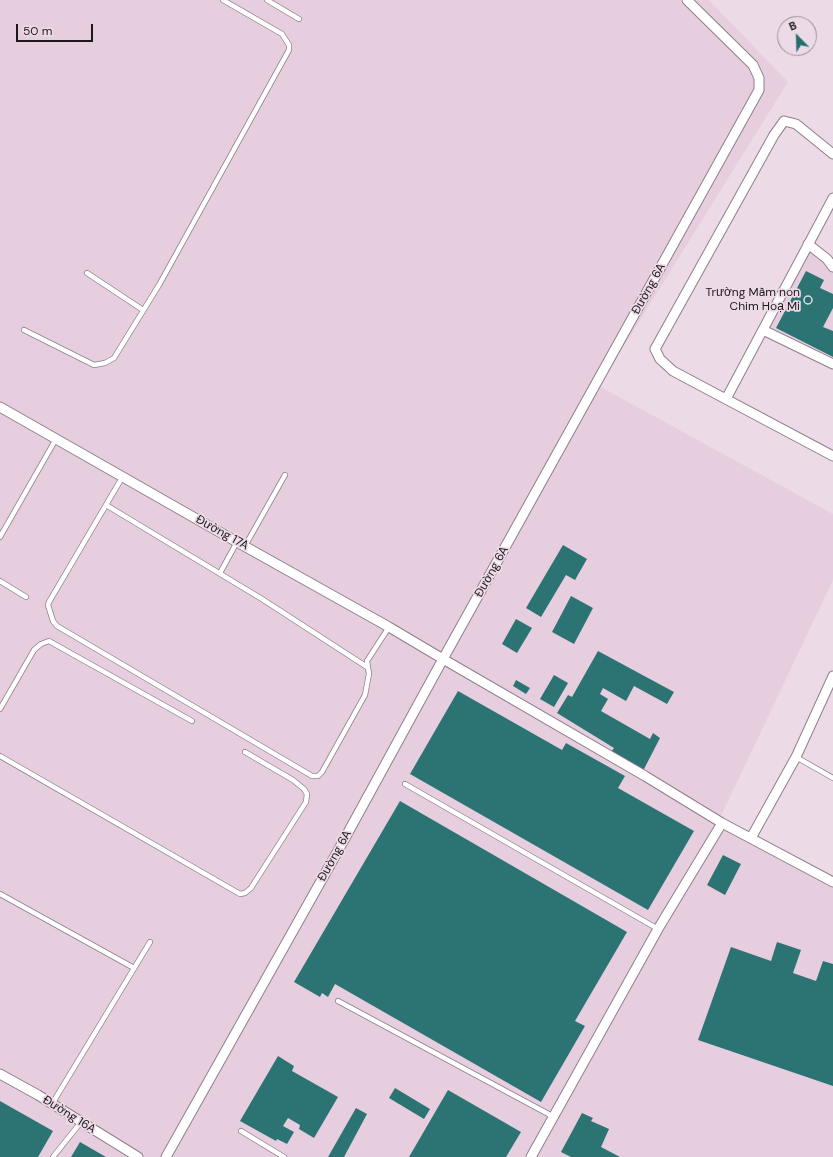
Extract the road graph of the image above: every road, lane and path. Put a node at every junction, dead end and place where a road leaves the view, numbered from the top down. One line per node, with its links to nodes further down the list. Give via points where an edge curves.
1 (223, 0): 10 (lane, via 282,34 289,45 289,50)
2 (267, 0): 4 (lane)
3 (687, 0): 27 (street, Đường 6A, via 753,65 759,78 759,90)
4 (299, 19)
5 (833, 154): 14 (street, via 796,124 784,121 655,349 660,359 674,371)
6 (833, 198): 7 (street)
7 (808, 244): 8 (street); 12 (street)
8 (833, 267)
9 (87, 273): 10 (lane)
10 (143, 310): 11 (lane, via 114,358 94,365)
11 (24, 330)
12 (763, 330): 13 (street); 14 (street)
13 (833, 364)
14 (726, 399): 17 (street)
15 (0, 407): 16 (street, Đường 17A)
16 (56, 439): 19 (street, Đường 17A); 21 (lane)
17 (833, 456)
18 (285, 475): 22 (lane)
19 (123, 476): 20 (lane); 22 (street, Đường 17A)
20 (106, 505): 23 (lane); 28 (lane, via 49,602 57,626 312,776 318,776 322,772 365,695 370,674)
21 (0, 537)
22 (241, 544): 23 (lane); 26 (street, Đường 17A)
23 (220, 573): 28 (lane)
24 (0, 581): 25 (lane)
25 (26, 597)
26 (389, 626): 27 (street, Đường 17A); 28 (lane, via 367,662)
27 (443, 659): 37 (street, Đường 17A); 52 (street, Đường 6A)
28 (367, 667)
29 (832, 680): 34 (street)
30 (0, 709): 31 (lane, via 34,650 49,641)
31 (192, 721)
32 (245, 752): 33 (lane, via 304,789 306,802 251,888 240,894)
33 (0, 756)
34 (796, 757): 35 (lane); 38 (street)
35 (833, 778)
36 (405, 784): 41 (lane)
37 (722, 823): 38 (street, Đường 17A); 41 (street)
38 (751, 838): 39 (street, Đường 17A)
39 (833, 882)
40 (0, 894): 43 (lane)
41 (658, 929): 47 (street)
42 (150, 942): 43 (lane)
43 (134, 968): 46 (lane)
44 (338, 1001): 47 (lane)
45 (0, 1074): 46 (street, Đường 16A)
46 (52, 1104): 48 (street, Đường 16A)
47 (554, 1116): 54 (street)
48 (81, 1122): 50 (lane); 51 (street, Đường 16A)
49 (241, 1131): 53 (lane)
50 (53, 1157)
51 (138, 1157)
52 (166, 1157)
53 (284, 1157)
54 (531, 1157)

